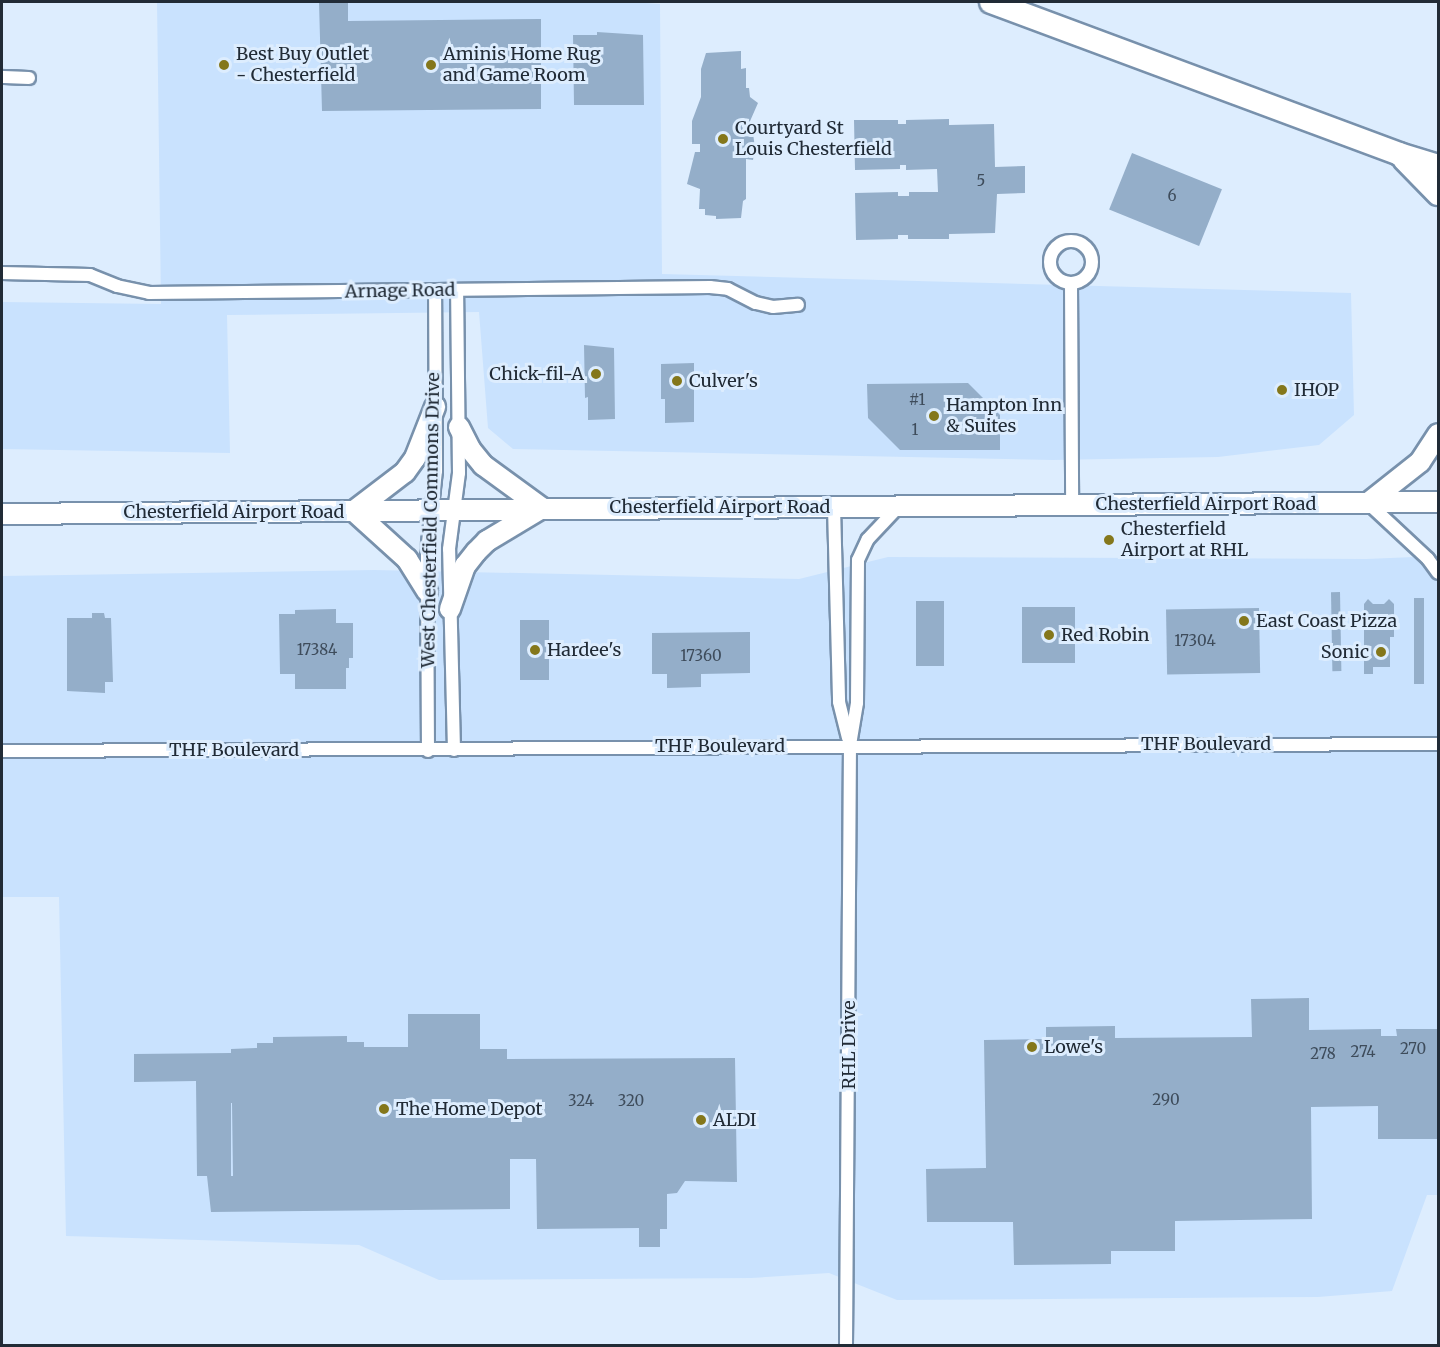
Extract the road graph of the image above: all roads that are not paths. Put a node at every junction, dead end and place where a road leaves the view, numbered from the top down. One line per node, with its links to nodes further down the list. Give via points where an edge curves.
1 (991, 2): 4 (highway)
2 (2, 77): 3 (street)
3 (30, 78)
4 (1399, 154): 5 (highway); 6 (highway)
5 (1438, 166)
6 (1438, 194)
7 (2, 273): 9 (street, Arnage Road, via 90,275 149,293)
8 (1071, 283): 18 (street)
9 (435, 290): 10 (street, Arnage Road); 12 (street, West Chesterfield Commons Drive)
10 (457, 290): 11 (street, Arnage Road, via 710,287 728,289 773,307); 13 (street, West Chesterfield Commons Drive)
11 (798, 305)
12 (435, 407): 22 (street, West Chesterfield Commons Drive, via 436,471); 23 (main road, via 415,458 405,472)
13 (459, 427): 20 (main road, via 483,465); 21 (street, West Chesterfield Commons Drive)
14 (1438, 434): 16 (main road, via 1420,462)
15 (1438, 502): 16 (main road, Chesterfield Airport Road)
16 (1368, 503): 18 (main road, Chesterfield Airport Road); 25 (street)
17 (899, 506): 18 (main road, Chesterfield Airport Road); 19 (main road, Chesterfield Airport Road); 29 (street, RHL Drive, via 868,538 858,560 857,703)
18 (1072, 506)
19 (834, 507): 20 (main road, Chesterfield Airport Road); 29 (street, RHL Drive, via 840,702)
20 (542, 508): 21 (main road, Chesterfield Airport Road); 27 (main road, via 476,552 465,566)
21 (454, 510): 22 (main road, Chesterfield Airport Road); 27 (street, West Chesterfield Commons Drive, via 448,549)
22 (431, 511): 23 (main road, Chesterfield Airport Road); 26 (street, West Chesterfield Commons Drive)
23 (354, 512): 24 (main road, Chesterfield Airport Road); 26 (main road, via 407,559)
24 (2, 514)
25 (1438, 573)
26 (427, 591): 32 (street, West Chesterfield Commons Drive)
27 (450, 609): 30 (street, West Chesterfield Commons Drive)
28 (1438, 744): 29 (street, THF Boulevard)
29 (850, 745): 30 (street, THF Boulevard); 33 (street, RHL Drive)
30 (454, 750): 32 (street, THF Boulevard)
31 (2, 751): 32 (street, THF Boulevard)
32 (428, 751)
33 (846, 1346)

